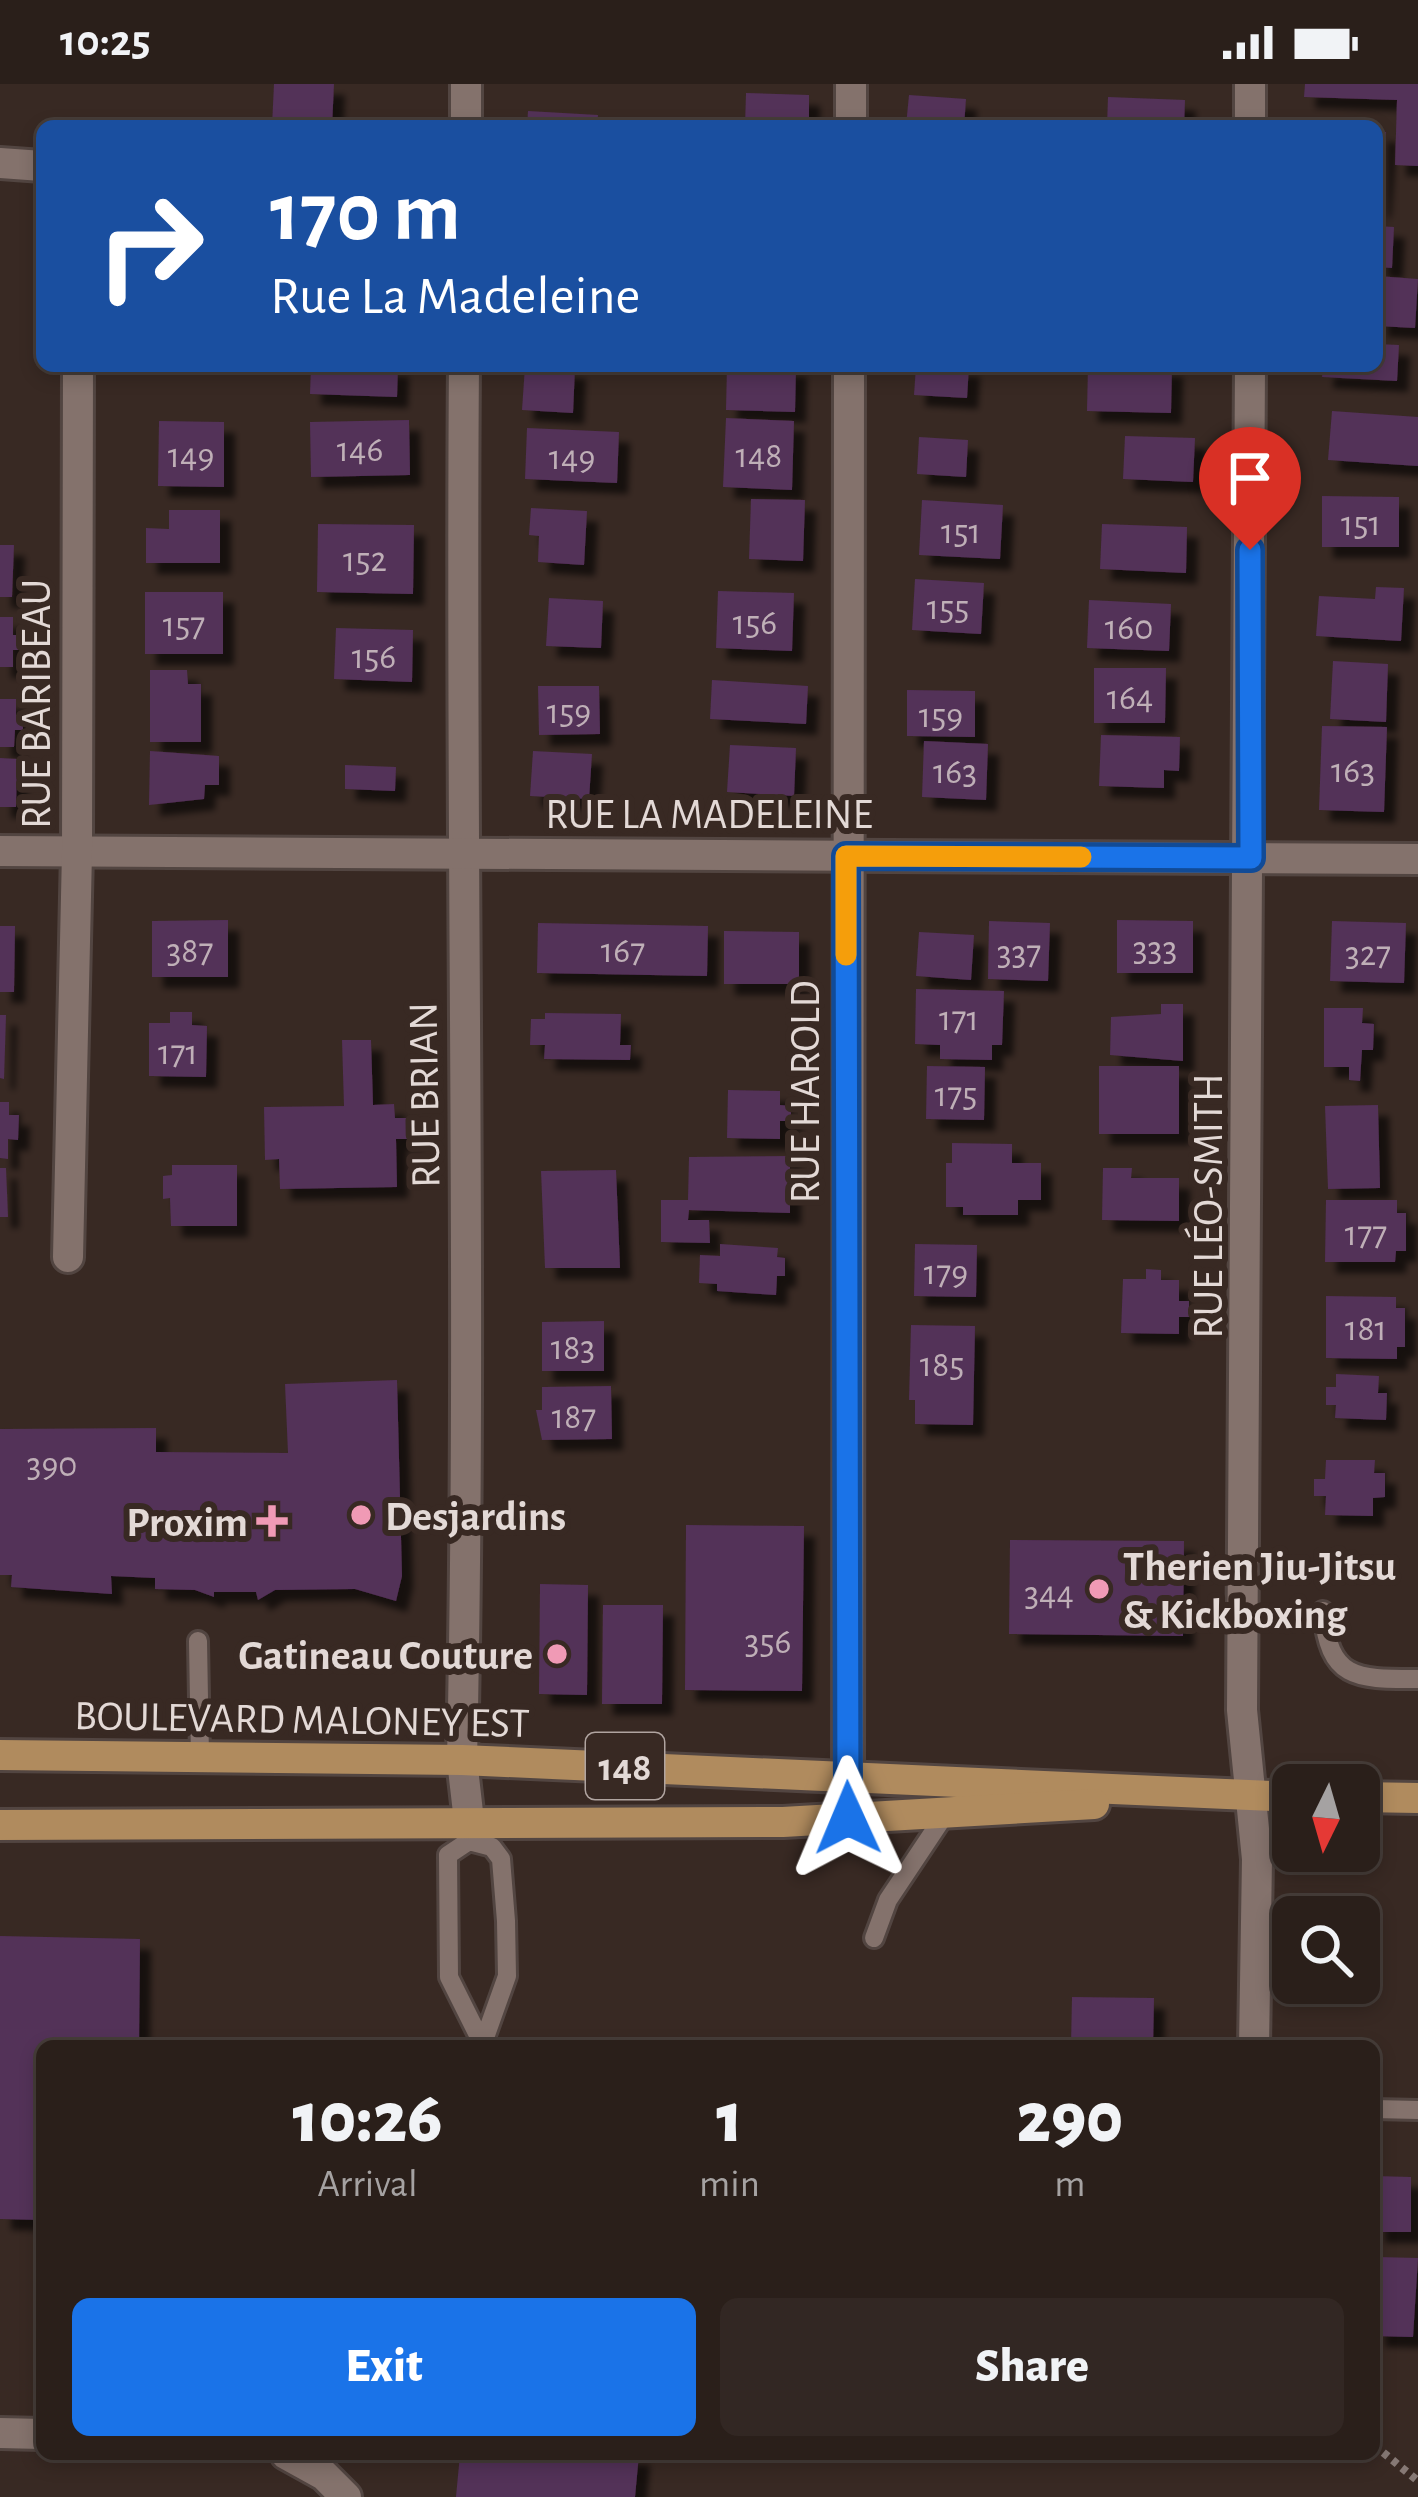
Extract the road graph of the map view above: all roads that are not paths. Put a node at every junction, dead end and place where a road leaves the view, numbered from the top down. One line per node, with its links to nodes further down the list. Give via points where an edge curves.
1 (466, 84): 4 (street)
2 (851, 84): 5 (street)
3 (1250, 84): 6 (street)
4 (466, 120)
5 (851, 120)
6 (1250, 120)
7 (0, 163): 8 (street)
8 (36, 166)
9 (77, 372): 14 (street, RUE BARIBEAU)
10 (464, 372): 15 (street, RUE BRIAN)
11 (849, 372): 16 (street, RUE HAROLD)
12 (1250, 372): 17 (street, RUE LÉO-SMITH)
13 (0, 851): 14 (street, RUE LA MADELEINE)
14 (77, 852): 15 (street, RUE LA MADELEINE); 19 (street, RUE BARIBEAU)
15 (460, 854): 16 (street, RUE LA MADELEINE); 25 (street, RUE BRIAN, via 470,1299)
16 (846, 856): 17 (street, RUE LA MADELEINE); 26 (street, RUE HAROLD)
17 (1251, 858): 18 (street, RUE LA MADELEINE); 27 (street, RUE LÉO-SMITH, via 1242,1710)
18 (1418, 859)
19 (68, 1257)
20 (1323, 1611): 22 (lane, via 1326,1646 1343,1670)
21 (198, 1641): 24 (lane)
22 (1418, 1679)
23 (0, 1755): 24 (main road, BOULEVARD MALONEY EST / 148)
24 (200, 1757): 25 (main road, BOULEVARD MALONEY EST / 148)
25 (462, 1760): 26 (main road, BOULEVARD MALONEY EST / 148); 34 (street, RUE BRIAN)
26 (848, 1774): 27 (main road, BOULEVARD MALONEY EST / 148); 32 (street, RUE HAROLD)
27 (1250, 1796): 28 (main road, BOULEVARD MALONEY EST / 148); 31 (main road, BOULEVARD MALONEY EST / 148); 38 (street, RUE LÉO-SMITH)
28 (1272, 1797)
29 (1380, 1797): 30 (main road)
30 (1418, 1798)
31 (946, 1812): 32 (main road, BOULEVARD MALONEY EST / 148); 35 (lane, via 888,1900)
32 (848, 1818): 34 (main road, BOULEVARD MALONEY EST / 148)
33 (0, 1825): 34 (main road, BOULEVARD MALONEY EST / 148)
34 (469, 1831): 36 (lane, via 448,1855 449,1977); 37 (lane, via 501,1859 506,1921 507,1976)
35 (874, 1937)
36 (480, 2040)
37 (483, 2040)
38 (1254, 2040)
39 (1380, 2109): 40 (lane)
40 (1418, 2110)
41 (0, 2433): 42 (street)
42 (36, 2434)
43 (297, 2460): 44 (street)
44 (346, 2497)

